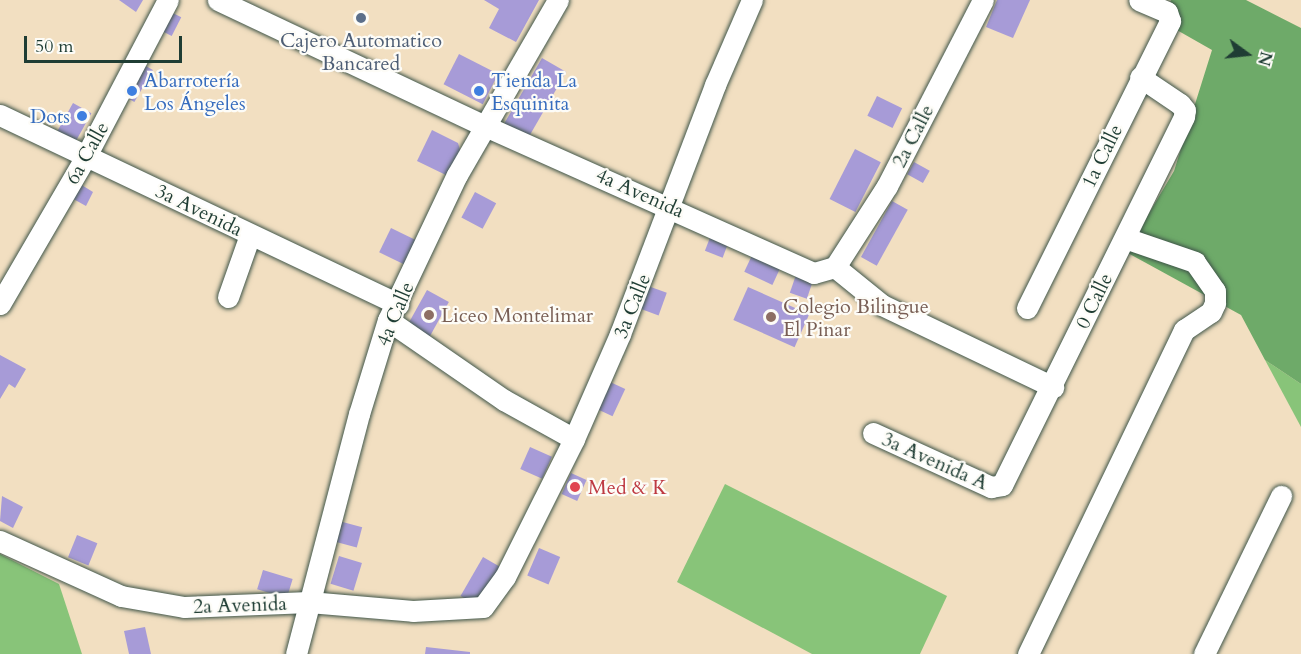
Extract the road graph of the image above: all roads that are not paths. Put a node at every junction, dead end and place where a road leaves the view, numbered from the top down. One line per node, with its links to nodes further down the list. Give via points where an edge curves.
1 (168, 0): 10 (street, 6a Calle)
2 (218, 0): 9 (street, 4a Avenida)
3 (558, 0): 9 (street, 4a Calle)
4 (752, 0): 11 (street, 3a Calle, via 714,85)
5 (983, 0): 14 (street, 2a Calle, via 887,186)
6 (1139, 0): 7 (street, 1a Calle, via 1160,7 1170,21)
7 (1140, 77): 13 (street, 0 Calle, via 1185,110); 17 (street, 1a Calle)
8 (0, 115): 10 (street, 3a Avenida)
9 (485, 126): 11 (street, 4a Avenida); 18 (street, 4a Calle)
10 (86, 156): 12 (street, 3a Avenida); 16 (street, 6a Calle)
11 (672, 207): 14 (street, 4a Avenida, via 814,273); 21 (street, 3a Calle)
12 (250, 235): 15 (street); 18 (street, 3a Avenida)
13 (1125, 238): 19 (street, 0 Calle); 28 (street, via 1194,262 1211,282 1215,303 1211,312 1184,330)
14 (835, 267): 19 (street, via 882,306)
15 (228, 297)
16 (0, 304)
17 (1027, 308)
18 (393, 312): 21 (street, 3a Avenida, via 504,400); 26 (street, 4a Calle, via 359,414)
19 (1053, 387): 22 (street, 0 Calle)
20 (873, 433): 22 (street, 3a Avenida A)
21 (574, 439): 25 (street, 3a Calle, via 506,577)
22 (997, 489)
23 (1281, 496): 29 (street)
24 (0, 542): 26 (street, 2a Avenida, via 121,596 184,607)
25 (488, 601): 26 (street, 2a Avenida, via 478,610 412,611)
26 (309, 602): 27 (street, 4a Calle)
27 (296, 654)
28 (1028, 654)
29 (1204, 654)

